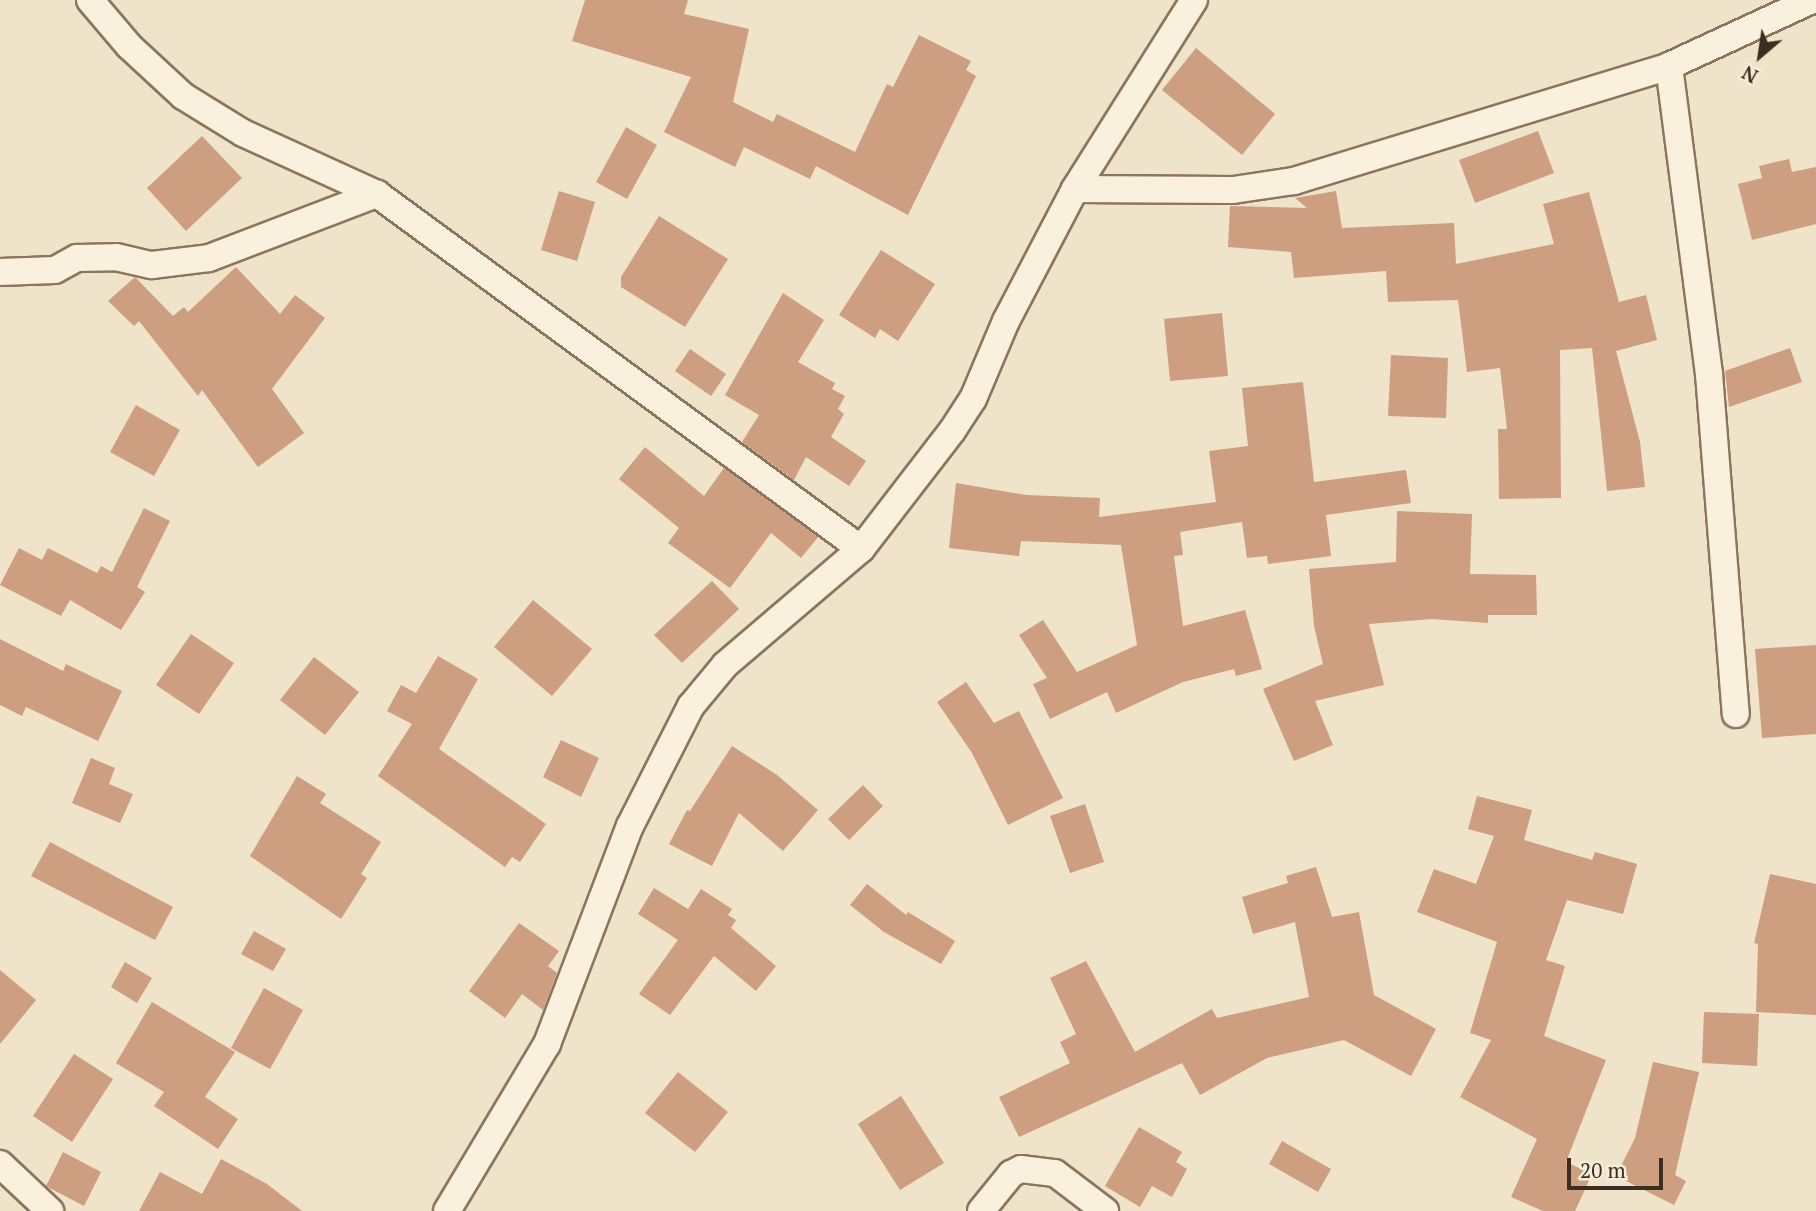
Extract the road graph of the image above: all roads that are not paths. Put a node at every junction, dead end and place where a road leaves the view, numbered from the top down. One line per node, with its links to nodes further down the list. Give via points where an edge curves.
1 (90, 0): 6 (street, via 111,28 183,96 243,133)
2 (1194, 0): 5 (street)
3 (1812, 0): 4 (street)
4 (1669, 66): 5 (street, via 1265,188); 9 (street, via 1711,387)
5 (1074, 189): 8 (street, via 1006,321 973,399)
6 (377, 194): 7 (street, via 209,258 152,265 116,257 78,258 55,270); 8 (street)
7 (0, 272)
8 (861, 549): 12 (street, via 725,665 691,706 629,826 547,1044)
9 (1736, 715)
10 (0, 1164): 11 (street)
11 (50, 1211)
12 (446, 1211)
13 (981, 1211): 14 (street, via 1021,1168 1055,1173)
14 (1105, 1211)

